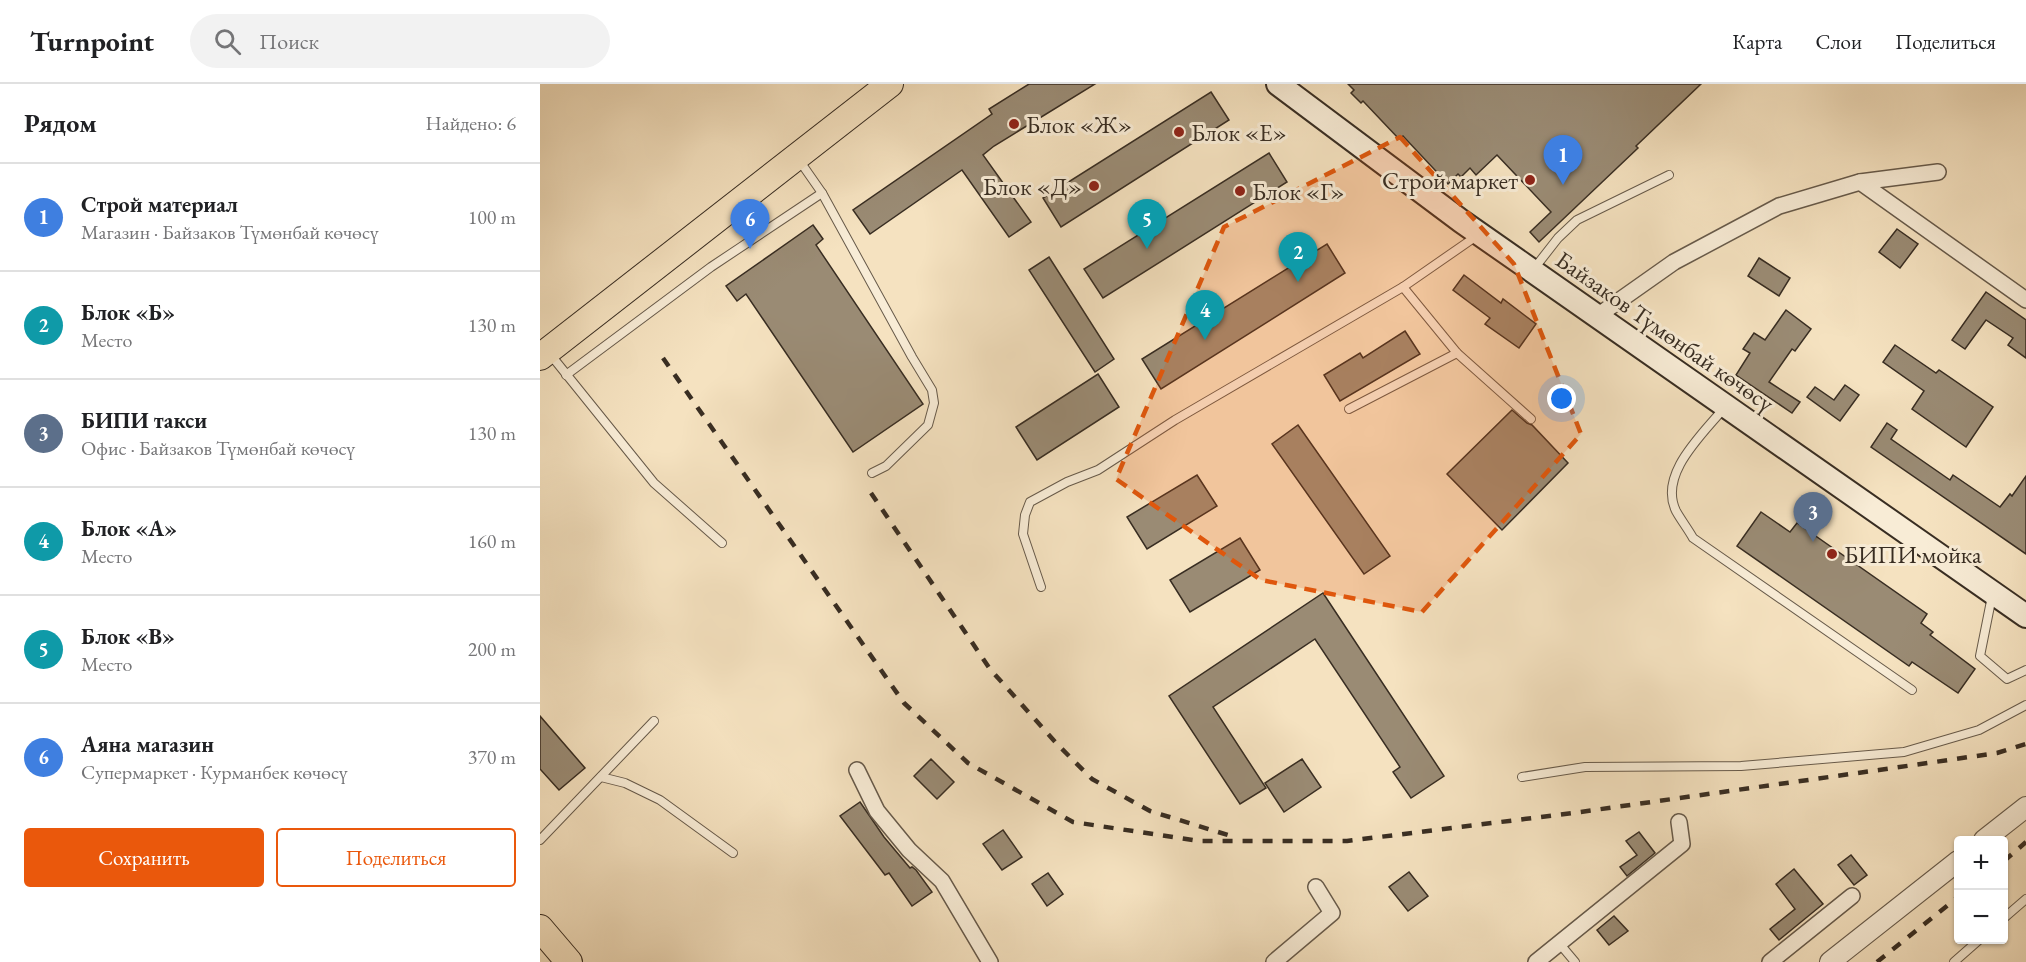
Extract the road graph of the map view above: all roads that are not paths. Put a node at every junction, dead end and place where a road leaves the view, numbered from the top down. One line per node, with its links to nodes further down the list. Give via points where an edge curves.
1 (890, 84): 3 (main road)
2 (1278, 84): 8 (main road, Байзаков Түмөнбай көчөсү)
3 (797, 156): 7 (lane); 14 (main road)
4 (1938, 172): 6 (street)
5 (1669, 175): 9 (lane, via 1577,219)
6 (1860, 182): 11 (street); 12 (street, via 1779,206 1674,262)
7 (822, 193): 15 (lane, via 711,267); 19 (lane, via 932,390 934,403 928,425 886,466)
8 (1479, 234): 9 (main road, Байзаков Түмөнбай көчөсү); 10 (lane)
9 (1532, 271): 12 (main road, Байзаков Түмөнбай көчөсү)
10 (1402, 287): 13 (lane); 21 (lane, via 1175,420 1098,470 1030,502 1023,534)
11 (2026, 300)
12 (1596, 317): 16 (main road, Байзаков Түмөнбай көчөсү)
13 (1457, 353): 17 (lane); 18 (lane)
14 (544, 354): 15 (lane)
15 (566, 375): 20 (lane, via 654,483)
16 (1725, 406): 22 (main road, Байзаков Түмөнбай көчөсү); 25 (lane, via 1677,467 1672,488 1675,509 1693,538)
17 (1349, 409)
18 (1531, 419)
19 (872, 473)
20 (722, 543)
21 (1041, 587)
22 (1993, 592): 23 (main road, Байзаков Түмөнбай көчөсү); 24 (lane, via 1980,656 2007,680)
23 (2026, 616)
24 (2026, 670)
25 (1912, 690)
26 (2026, 705): 30 (lane, via 1979,730 1904,752 1741,766 1585,766)
27 (654, 721): 29 (lane)
28 (857, 770): 45 (street, via 877,811 909,850 942,881)
29 (600, 777): 34 (lane); 35 (lane, via 625,783 660,800)
30 (1522, 777)
31 (2026, 807): 33 (street)
32 (1679, 822): 42 (street, via 1682,844)
33 (1989, 836)
34 (540, 840)
35 (733, 853)
36 (1954, 865): 50 (street)
37 (1316, 887): 46 (street, via 1332,913)
38 (1852, 896): 49 (street)
39 (2026, 898): 40 (lane)
40 (2008, 914)
41 (540, 928): 44 (main road)
42 (1559, 943): 47 (street); 48 (lane)
43 (1974, 944): 51 (lane)
44 (569, 962)
45 (990, 962)
46 (1274, 962)
47 (1536, 962)
48 (1575, 962)
49 (1770, 962)
50 (1830, 962)
51 (1954, 962)

